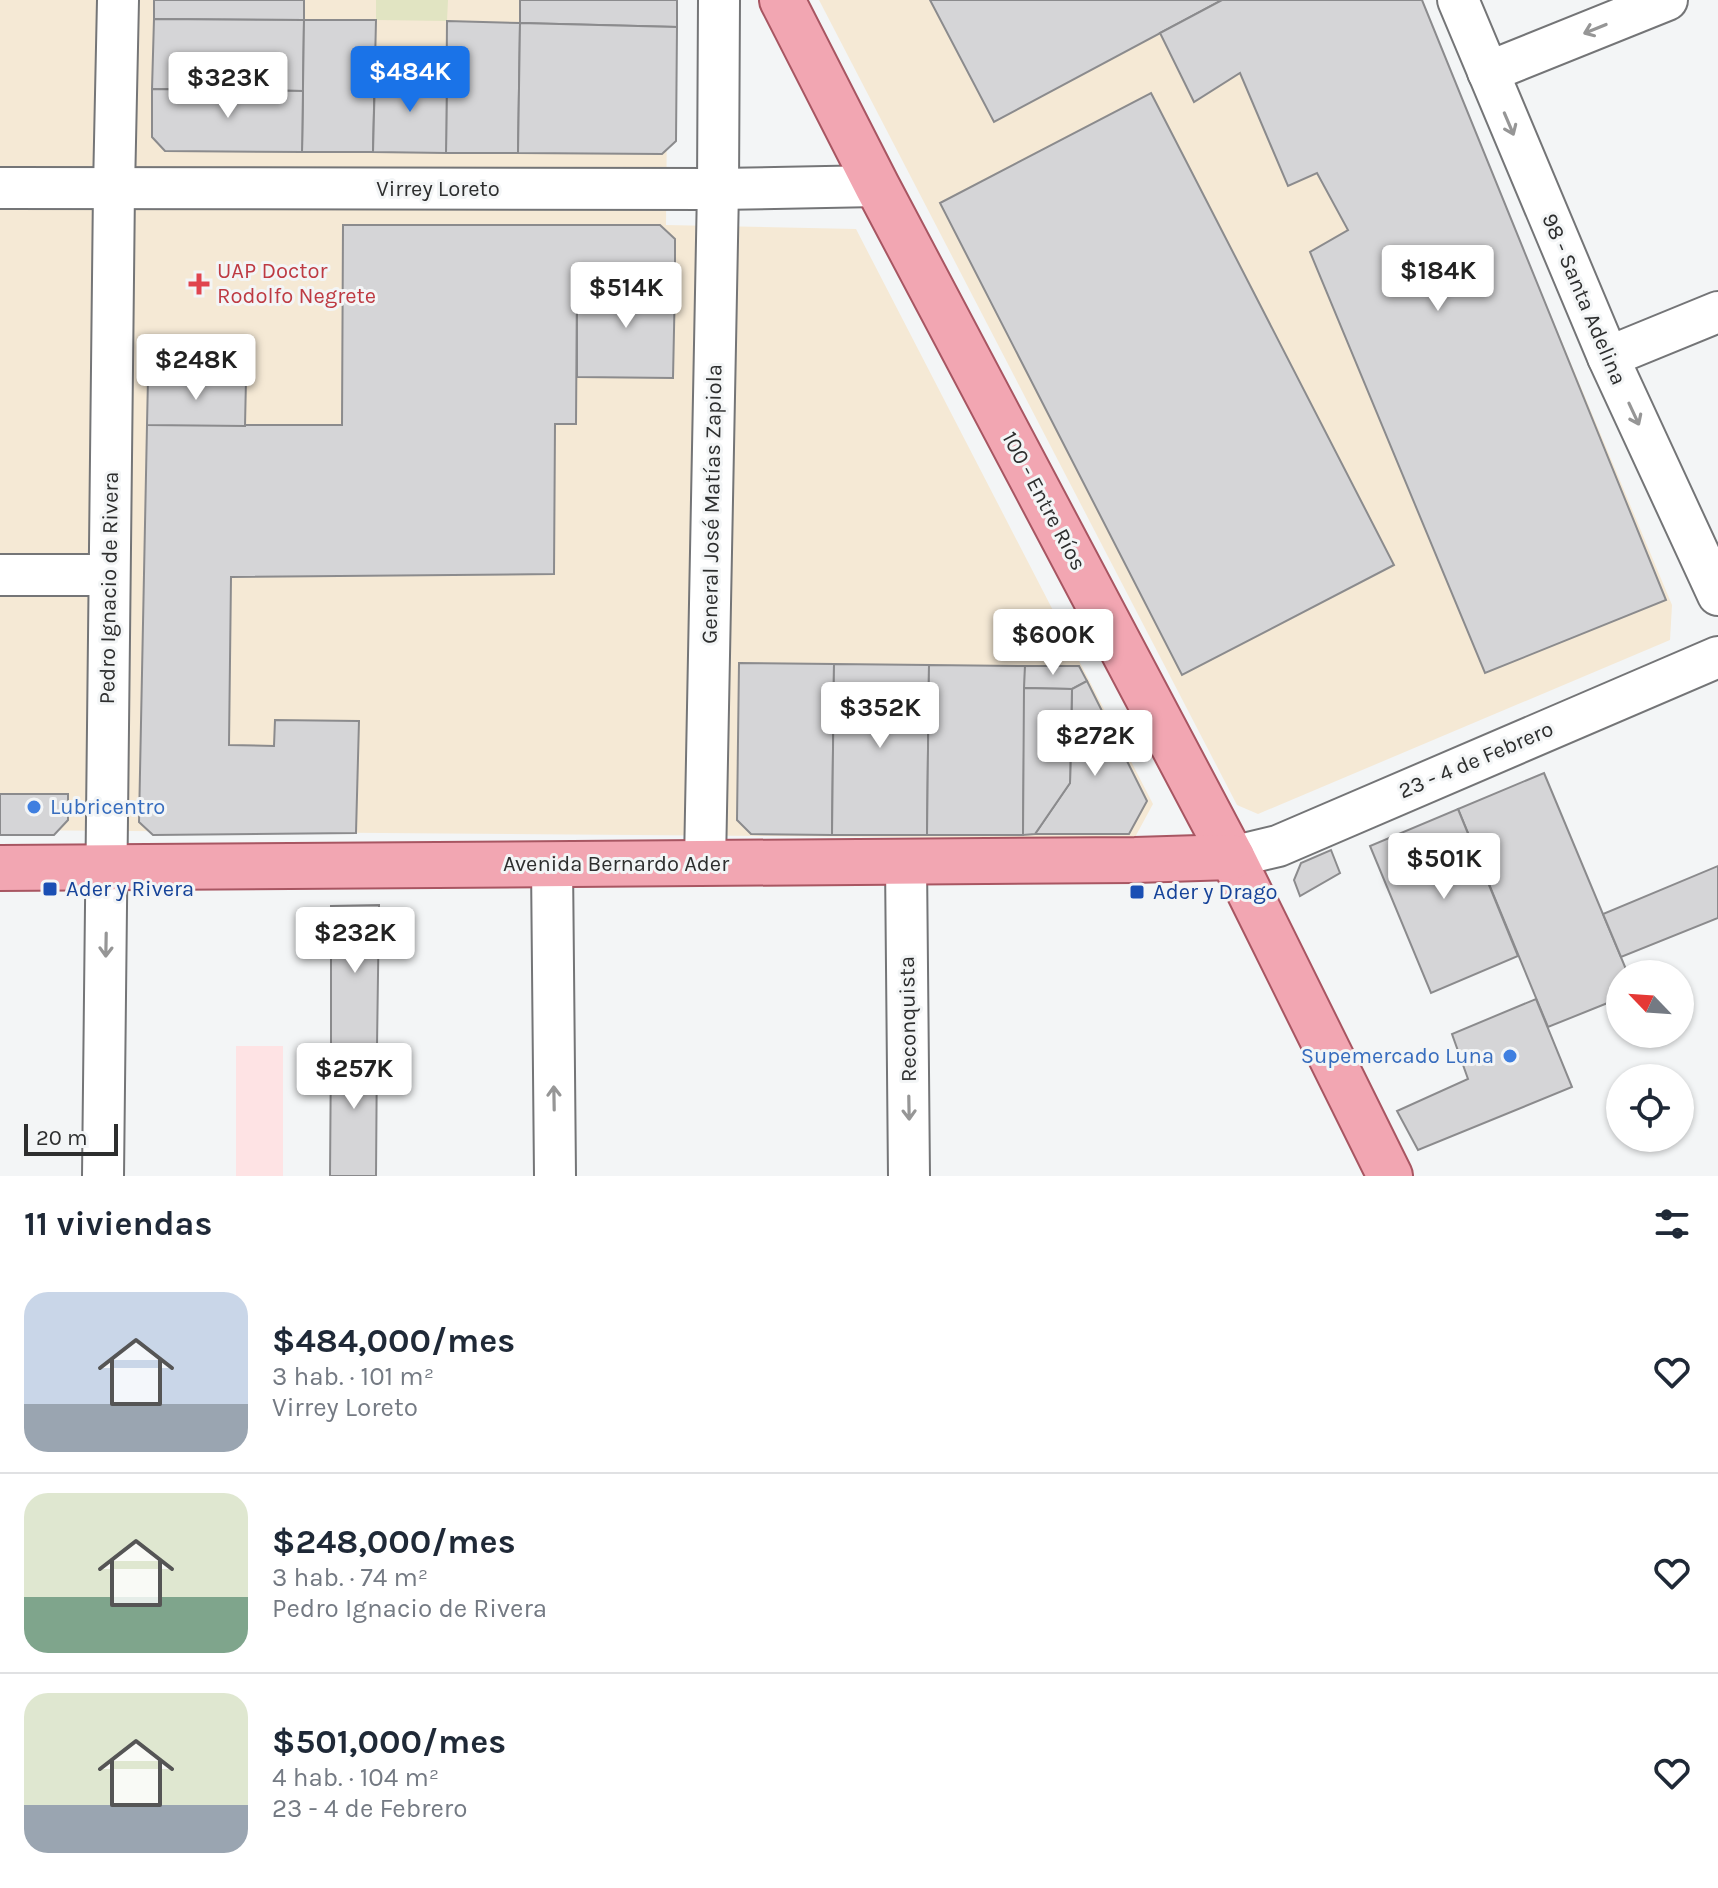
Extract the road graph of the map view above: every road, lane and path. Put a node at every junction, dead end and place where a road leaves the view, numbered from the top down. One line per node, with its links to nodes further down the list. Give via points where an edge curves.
1 (118, 0): 9 (street, Pedro Ignacio de Rivera)
2 (719, 0): 10 (street, General José Matías Zapiola)
3 (782, 0): 7 (main road, 100 - Entre Ríos)
4 (1458, 0): 6 (street, 98 - Santa Adelina)
5 (1667, 0): 6 (street, one-way to 6)
6 (1488, 72): 12 (street, 98 - Santa Adelina, one-way to 12)
7 (877, 186): 10 (street, Virrey Loreto); 17 (main road, 100 - Entre Ríos)
8 (0, 188): 9 (street, Virrey Loreto)
9 (114, 189): 10 (street, Virrey Loreto); 14 (street, Pedro Ignacio de Rivera)
10 (718, 189): 19 (street, General José Matías Zapiola)
11 (1718, 312): 12 (street)
12 (1608, 357): 15 (street, 98 - Santa Adelina, one-way to 15)
13 (0, 575): 14 (street)
14 (109, 575): 21 (street, Pedro Ignacio de Rivera)
15 (1718, 595)
16 (1718, 657): 17 (street, 23 - 4 de Febrero, via 1278,846)
17 (1232, 857): 18 (main road, Avenida Bernardo Ader); 26 (main road, 100 - Entre Ríos)
18 (906, 862): 19 (main road, Avenida Bernardo Ader); 25 (street, Reconquista, one-way to 25)
19 (705, 863): 20 (main road, Avenida Bernardo Ader)
20 (552, 864): 21 (main road, Avenida Bernardo Ader); 24 (street, one-way to 20)
21 (107, 867): 22 (main road, Avenida Bernardo Ader); 23 (street, Pedro Ignacio de Rivera, one-way to 23)
22 (0, 868)
23 (103, 1176)
24 (555, 1176)
25 (909, 1176)
26 (1390, 1176)

